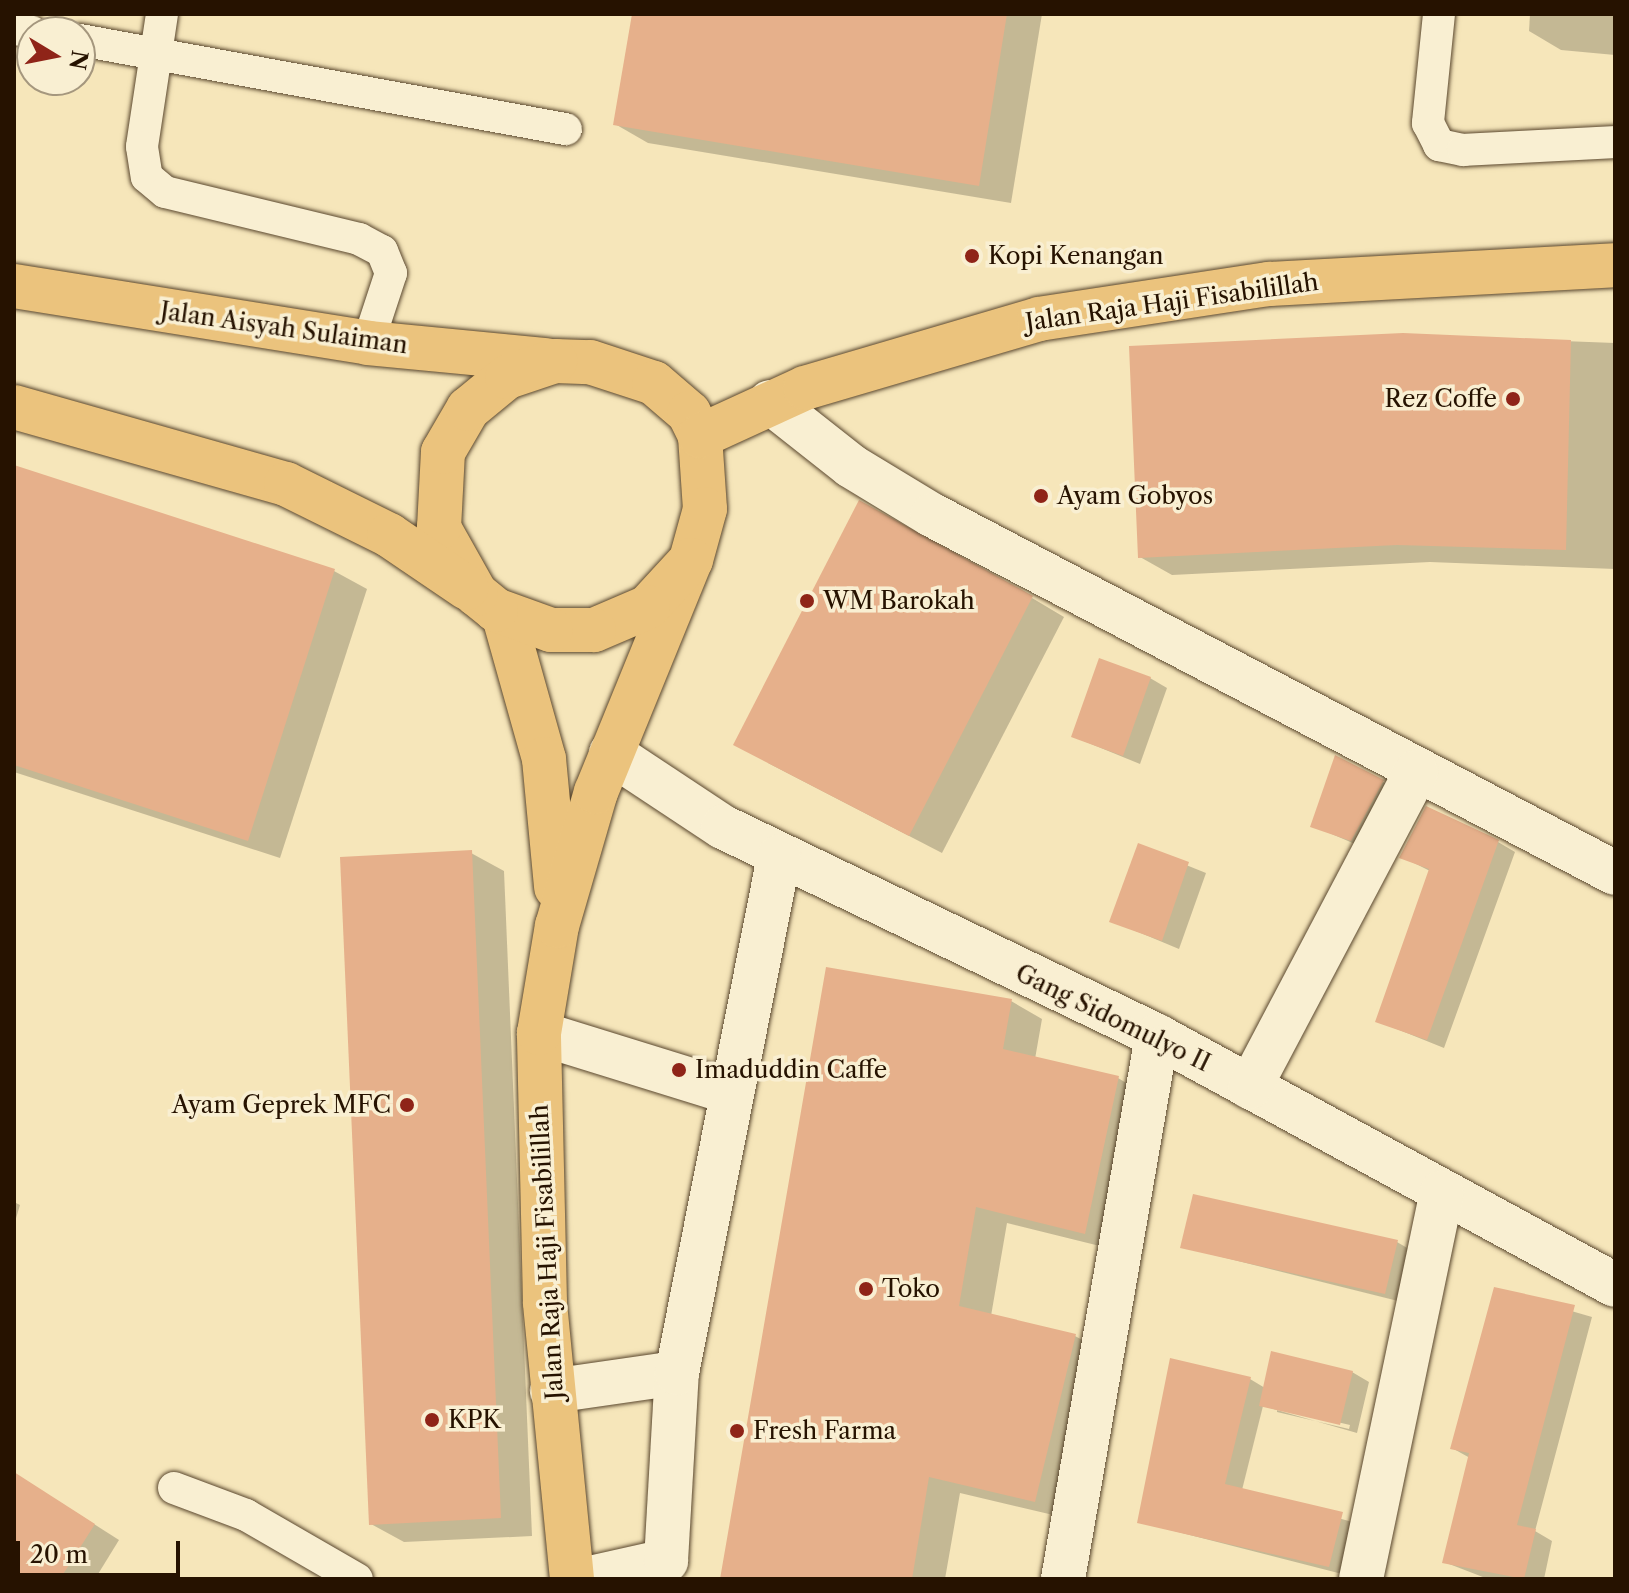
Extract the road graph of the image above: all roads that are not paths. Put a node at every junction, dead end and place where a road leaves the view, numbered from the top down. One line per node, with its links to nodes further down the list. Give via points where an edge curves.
1 (162, 14): 4 (lane)
2 (1439, 14): 6 (lane, via 1428,114 1439,145 1463,150)
3 (96, 43): 4 (lane)
4 (155, 52): 5 (lane); 9 (lane, via 142,147 147,177 165,192 359,239 382,251 391,273)
5 (566, 129)
6 (1615, 142)
7 (1615, 265): 11 (main road, Jalan Raja Haji Fisabilillah, via 1385,274 1129,304 943,343)
8 (14, 286): 9 (main road, Jalan Aisyah Sulaiman)
9 (368, 343): 10 (main road, Jalan Aisyah Sulaiman)
10 (555, 361): 13 (main road, Jalan Raja Haji Fisabilillah, via 590,362 654,383 689,413); 15 (main road, Jalan Raja Haji Fisabilillah, via 507,377 468,409 443,452 439,528)
11 (770, 402): 13 (main road, Jalan Raja Haji Fisabilillah); 17 (street, via 851,466 932,515)
12 (14, 407): 15 (main road, via 286,484 389,535)
13 (700, 436): 14 (main road, Jalan Raja Haji Fisabilillah, via 705,509)
14 (691, 560): 15 (main road, Jalan Raja Haji Fisabilillah, via 648,607 613,625 551,630); 16 (main road, Jalan Raja Haji Fisabilillah)
15 (489, 604): 20 (main road, Jalan Raja Haji Fisabilillah, via 544,759)
16 (611, 753): 18 (street, Gang Sidomulyo II); 20 (main road, Jalan Raja Haji Fisabilillah)
17 (1416, 772): 19 (street); 23 (street)
18 (779, 857): 22 (street, Gang Sidomulyo II); 24 (street)
19 (1615, 873)
20 (557, 926): 21 (main road, Jalan Raja Haji Fisabilillah)
21 (539, 1033): 24 (street); 28 (main road, Jalan Raja Haji Fisabilillah, via 538,1177)
22 (1157, 1036): 23 (street, Gang Sidomulyo II); 33 (street)
23 (1250, 1087): 25 (street, Gang Sidomulyo II)
24 (730, 1092): 27 (street)
25 (1442, 1192): 26 (street, Gang Sidomulyo II); 34 (street)
26 (1615, 1285)
27 (677, 1373): 28 (street); 32 (street, via 666,1561)
28 (552, 1391): 31 (main road, Jalan Raja Haji Fisabilillah)
29 (174, 1488): 30 (lane, via 246,1515)
30 (357, 1579)
31 (572, 1579)
32 (586, 1579)
33 (1063, 1579)
34 (1361, 1579)

